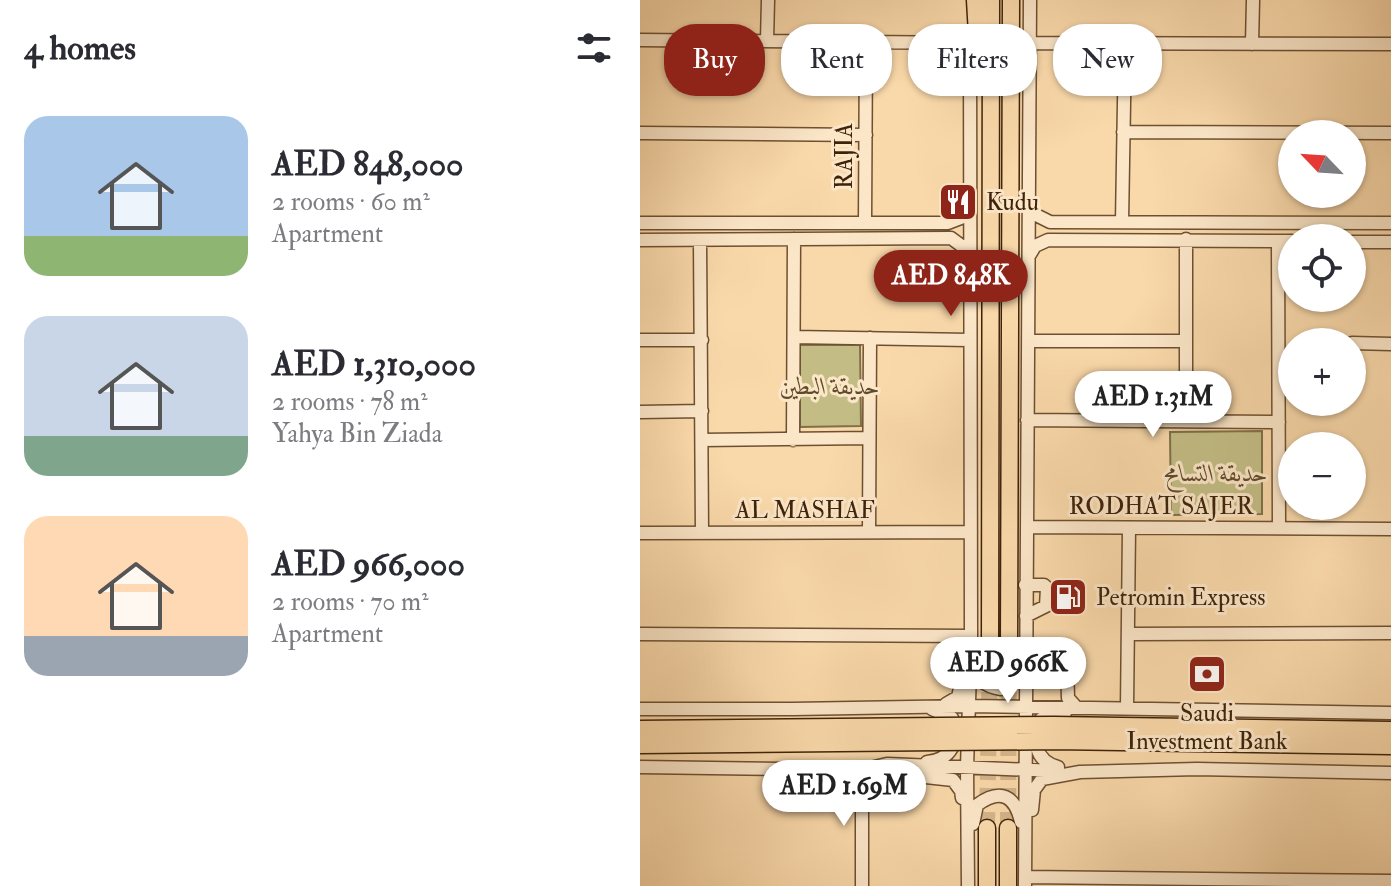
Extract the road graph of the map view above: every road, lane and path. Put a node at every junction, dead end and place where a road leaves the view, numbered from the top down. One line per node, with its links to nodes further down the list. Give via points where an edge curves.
1 (768, 0): 13 (street)
2 (973, 0): 8 (street); 27 (main road)
3 (991, 0): 27 (main road)
4 (1011, 0): 9 (main road)
5 (1021, 0): 10 (main road)
6 (1030, 0): 11 (street)
7 (1253, 0): 16 (street)
8 (971, 24)
9 (1011, 24)
10 (1018, 24)
11 (1030, 24)
12 (640, 40): 13 (street)
13 (767, 41): 14 (street)
14 (781, 41)
15 (1162, 43): 16 (street)
16 (1252, 44): 17 (street)
17 (1391, 44)
18 (866, 96): 26 (street, RAJIA)
19 (970, 96): 29 (street)
20 (1011, 96): 77 (main road)
21 (1030, 96): 28 (street)
22 (1124, 96): 23 (street)
23 (1123, 132): 25 (street); 31 (street)
24 (640, 133): 26 (street)
25 (1391, 133)
26 (866, 135): 33 (street, RAJIA)
27 (990, 145): 78 (main road)
28 (1029, 202): 30 (street, via 1041,219); 44 (street)
29 (970, 206): 33 (street, via 948,223); 43 (street)
30 (1059, 222): 31 (street); 38 (street, via 1050,231)
31 (1122, 222): 34 (street)
32 (640, 223): 33 (street)
33 (865, 223)
34 (1391, 223)
35 (794, 239): 39 (street); 43 (street, via 951,238); 45 (street)
36 (1186, 239): 38 (street); 40 (street); 51 (street)
37 (640, 240): 39 (street)
38 (1056, 240): 44 (street, via 1035,246)
39 (700, 241): 48 (street)
40 (1278, 241)
41 (1366, 242): 42 (street)
42 (1391, 242)
43 (970, 252): 49 (street)
44 (1029, 256): 50 (street)
45 (794, 337): 46 (street); 62 (street)
46 (870, 338): 49 (street); 60 (street)
47 (640, 340): 48 (street)
48 (702, 340): 54 (street)
49 (969, 340): 68 (street)
50 (1028, 341): 51 (street); 57 (street)
51 (1186, 341): 58 (street)
52 (1366, 343): 53 (street)
53 (1391, 344)
54 (702, 411): 55 (street); 61 (street)
55 (640, 412)
56 (1279, 416): 59 (street)
57 (1027, 420): 58 (street); 63 (street)
58 (1186, 421): 59 (street)
59 (1279, 422): 65 (street)
60 (869, 438): 62 (street); 67 (street)
61 (702, 440): 62 (street); 70 (street)
62 (793, 440)
63 (1027, 527): 64 (street, RODHAT SAJER); 71 (street)
64 (1129, 528): 65 (street, RODHAT SAJER); 75 (street)
65 (1279, 528): 66 (street, RODHAT SAJER)
66 (1391, 529)
67 (869, 532): 68 (street, AL MASHAF); 70 (street, AL MASHAF)
68 (971, 532): 76 (street)
69 (640, 533): 70 (street, AL MASHAF)
70 (702, 533)
71 (1025, 585): 72 (street); 72 (street, via 1047,588 1046,606)
72 (1026, 616): 76 (street, via 1020,674 1001,689 976,675); 79 (street); 81 (street)
73 (1391, 633): 75 (street)
74 (640, 634): 76 (street)
75 (1128, 634): 83 (street)
76 (971, 636): 80 (street); 85 (street, via 958,697 949,703)
77 (1009, 650)
78 (990, 651)
79 (1039, 664): 82 (street, via 1046,679 1067,682 1068,698); 82 (street, via 1034,691 1040,700)
80 (970, 706): 81 (street); 86 (street); 94 (street)
81 (1026, 706): 82 (street); 95 (street)
82 (1076, 707): 83 (street)
83 (1127, 708): 87 (street); 97 (street, via 1041,719 1035,743 1044,762)
84 (640, 709): 85 (street)
85 (793, 709): 86 (street)
86 (879, 709): 92 (street, via 936,709 952,718 956,728 953,750 937,761)
87 (1391, 713)
88 (640, 729): 89 (main road, bridge, via 1083,725)
89 (1391, 730)
90 (640, 745): 91 (main road, bridge, via 1055,741)
91 (1391, 746)
92 (887, 764): 94 (street); 96 (street)
93 (640, 767): 96 (street)
94 (967, 768): 95 (street); 105 (street)
95 (1026, 769): 97 (street); 101 (street)
96 (862, 770): 104 (street); 105 (street, via 953,780 961,791)
97 (1080, 772): 98 (street); 101 (street, via 1045,777 1034,790)
98 (1391, 773)
99 (987, 828): 106 (main road)
100 (1008, 828): 107 (main road)
101 (1025, 881): 103 (street); 105 (street, via 1021,818 1015,803 991,796 974,814)
102 (1391, 881): 103 (street)
103 (1134, 882)
104 (862, 886)
105 (968, 886)
106 (987, 886)
107 (1008, 886)

